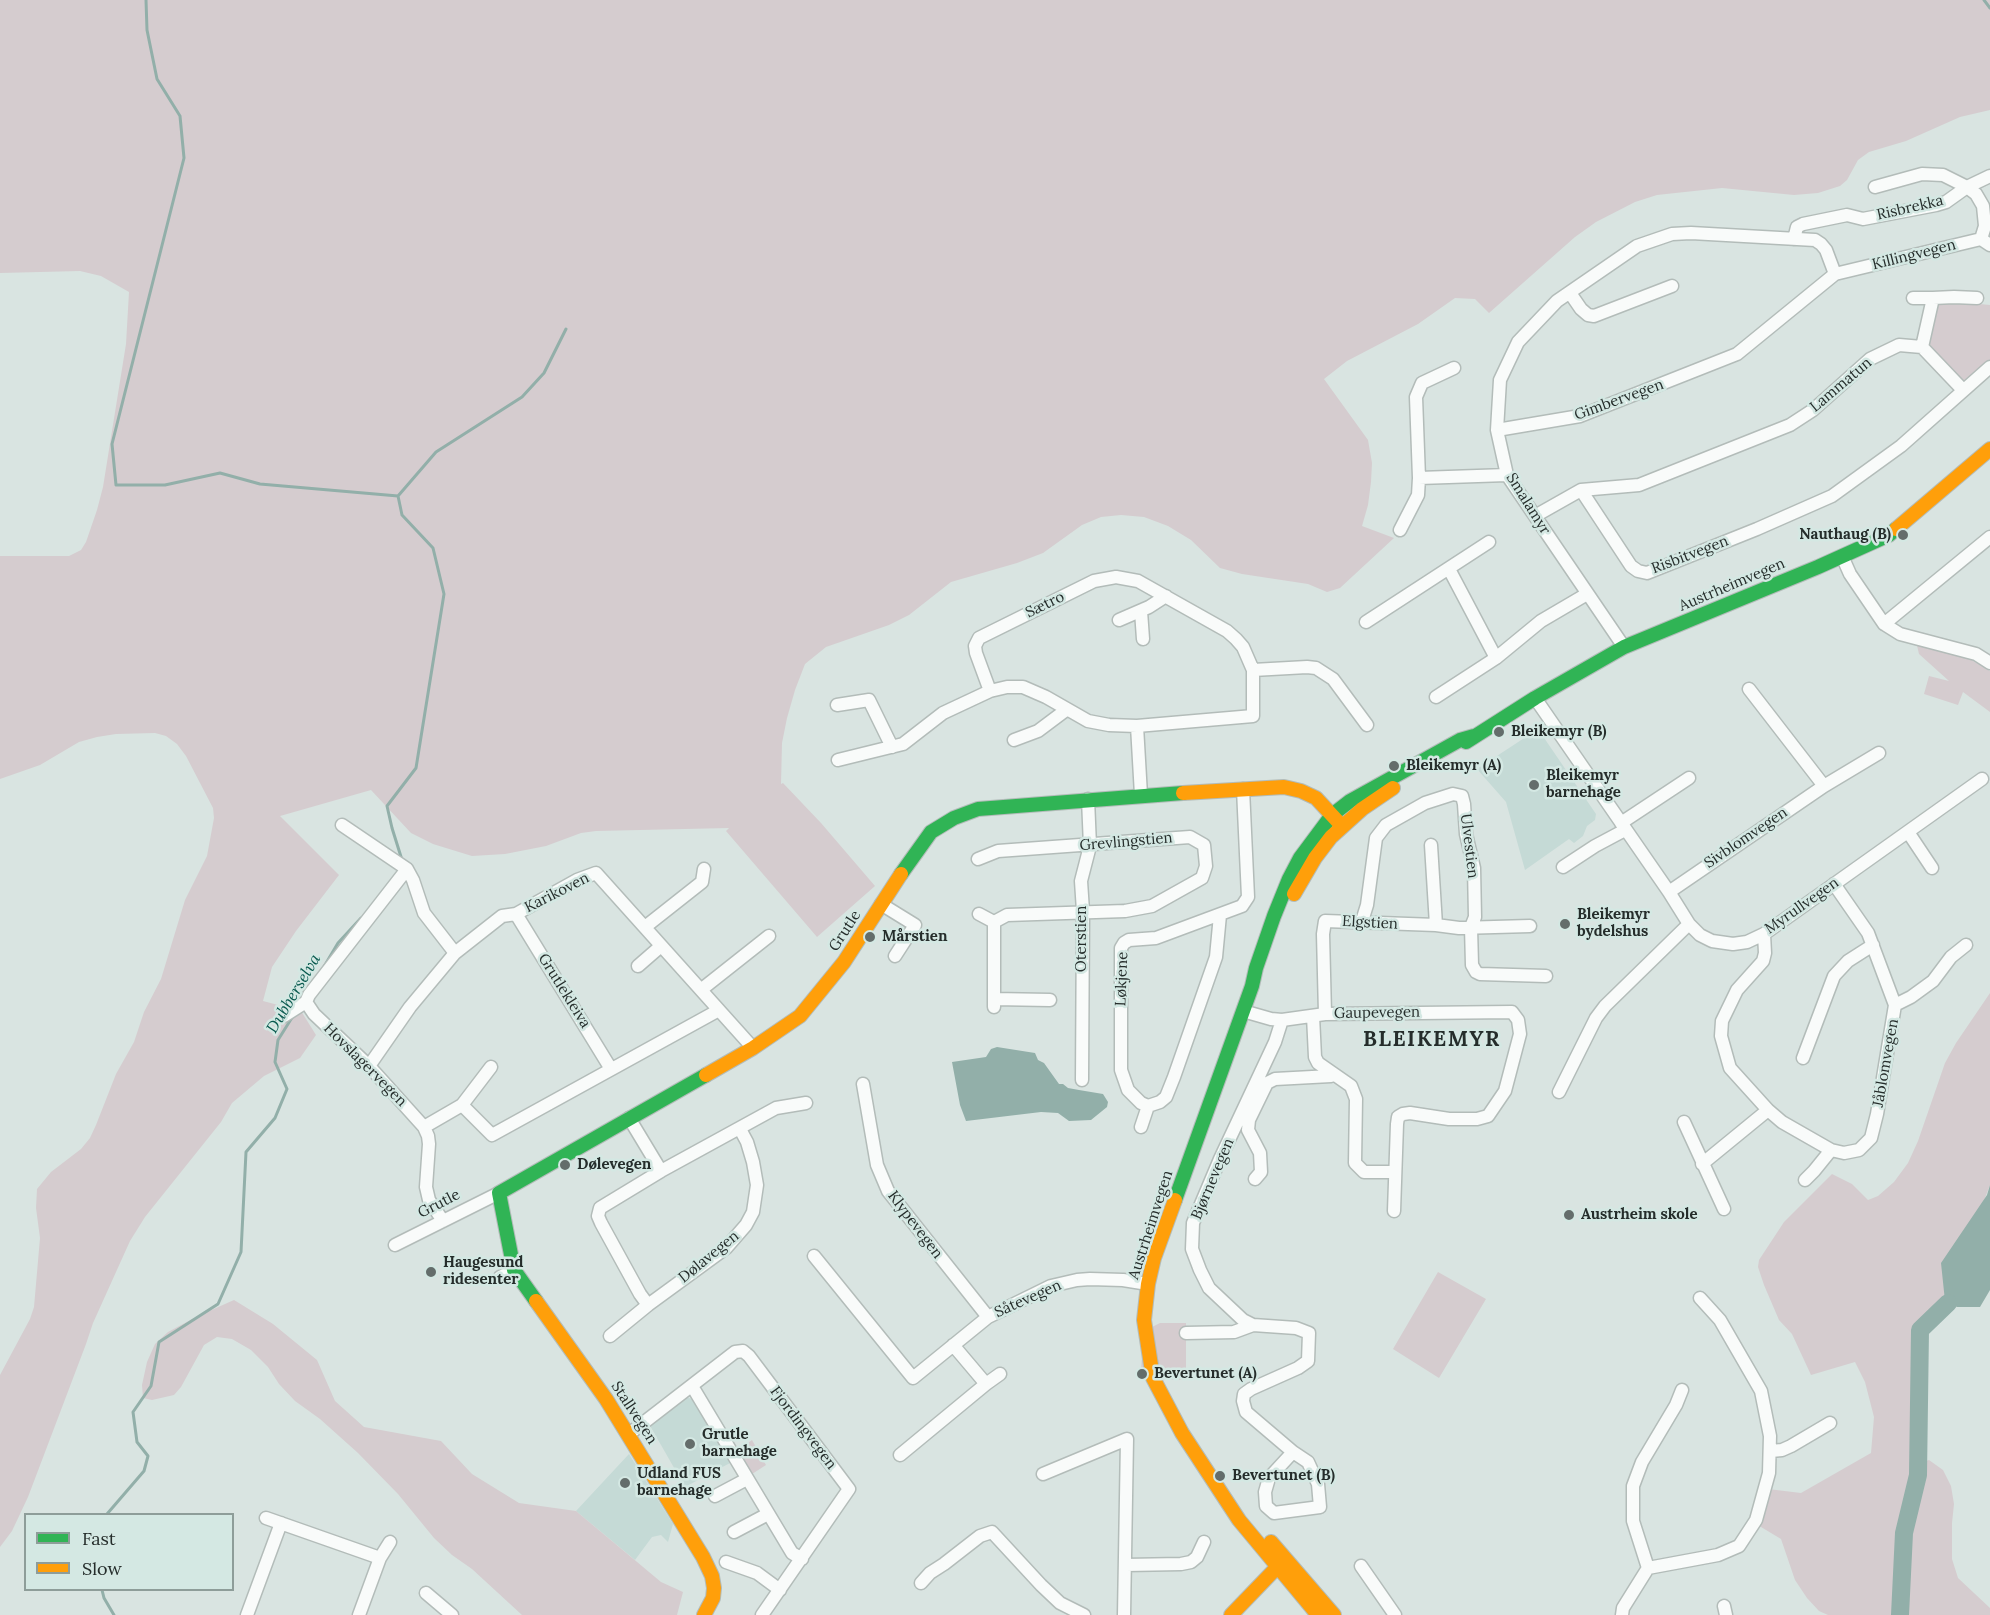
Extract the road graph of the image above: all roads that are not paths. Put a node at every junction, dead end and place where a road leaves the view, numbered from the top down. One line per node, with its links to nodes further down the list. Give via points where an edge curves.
1 (1990, 176): 3 (street, Risbrekka)
2 (1875, 187): 3 (street, Risbrekka, via 1922,174 1943,175)
3 (1967, 187): 4 (street, Risbrekka, via 1935,205 1863,219 1847,214 1803,224 1797,226); 5 (street, via 1983,206)
4 (1794, 239): 6 (street, via 1821,244); 8 (street, Smalamyr, via 1672,234 1637,246)
5 (1986, 242): 6 (street, Killingvegen)
6 (1835, 274): 13 (street, Killingvegen)
7 (1672, 286): 8 (street, via 1594,316 1581,309)
8 (1570, 293): 17 (street, Smalamyr, via 1557,301 1518,342 1500,380)
9 (1913, 298): 10 (street)
10 (1933, 298): 11 (street); 12 (street)
11 (1977, 298)
12 (1922, 347): 16 (street); 21 (street, Lammatun, via 1899,345 1870,359 1813,410 1790,425 1639,485)
13 (1737, 354): 17 (street, Gimbervegen, via 1580,416)
14 (1990, 367): 16 (street)
15 (1454, 368): 20 (street, via 1422,383 1416,397)
16 (1963, 390): 21 (street, Risbitvegen, via 1902,446 1832,496 1647,573 1631,566)
17 (1497, 430): 19 (street, Smalamyr)
18 (1990, 449): 26 (main road, Austrheimvegen, via 1889,535)
19 (1507, 475): 20 (street); 22 (street, Smalamyr)
20 (1419, 478): 23 (street, via 1418,495)
21 (1581, 490): 22 (street)
22 (1535, 516): 28 (street, Smalamyr)
23 (1400, 530)
24 (1990, 537): 33 (street)
25 (1489, 542): 27 (street)
26 (1842, 556): 33 (street); 35 (main road, Austrheimvegen)
27 (1449, 569): 32 (street); 36 (street)
28 (1587, 594): 35 (street, Smalamyr); 36 (street, via 1541,621)
29 (1166, 596): 30 (street); 38 (street, Sætro, via 1227,631 1243,647); 40 (street, Sætro, via 1138,581 1116,577 1094,581 985,633 975,646)
30 (1141, 611): 31 (street); 34 (street)
31 (1119, 621)
32 (1366, 622)
33 (1884, 624): 37 (street, via 1900,634 1976,654)
34 (1143, 639)
35 (1624, 647): 42 (main road, Austrheimvegen)
36 (1496, 658): 41 (street)
37 (1990, 663)
38 (1253, 670): 45 (street, via 1316,668 1334,679); 46 (street, Sætro, via 1253,716)
39 (1749, 689): 54 (street)
40 (990, 691): 44 (street, Sætro, via 1023,687); 49 (street, Sætro, via 943,712 918,734)
41 (1436, 697)
42 (1535, 698): 47 (main road, Austrheimvegen); 61 (street, Myrullvegen)
43 (837, 705): 49 (street, via 869,700)
44 (1066, 710): 46 (street, Sætro, via 1088,721); 48 (street, via 1038,731)
45 (1367, 725)
46 (1137, 726): 56 (street)
47 (1474, 736): 58 (main road, Austrheimvegen, via 1366,791); 60 (main road, Austrheimvegen, via 1382,794)
48 (1014, 740)
49 (892, 747): 51 (street, Sætro)
50 (1879, 753): 54 (street, Sivblomvegen)
51 (838, 760)
52 (1689, 778): 61 (street)
53 (1982, 779): 62 (street, Myrullvegen)
54 (1824, 786): 71 (street, Sivblomvegen)
55 (1243, 789): 56 (main road, Grutle); 58 (main road, Grutle, via 1284,787 1301,791 1316,798); 76 (street, Løkjene, via 1248,897 1242,906)
56 (1141, 795): 57 (main road, Grutle)
57 (1088, 799): 64 (street, Oterstien); 72 (main road, Grutle, via 978,809 954,818 932,832)
58 (1332, 815): 60 (main road, Grutle); 93 (main road, Austrheimvegen, via 1289,879)
59 (342, 825): 68 (street)
60 (1342, 826): 93 (main road, Austrheimvegen, via 1302,878)
61 (1623, 827): 66 (street); 71 (street, Myrullvegen)
62 (1908, 832): 67 (street); 70 (street, Myrullvegen)
63 (1431, 845): 80 (street)
64 (1090, 846): 65 (street, Grevlingstien, via 998,851); 73 (street, Oterstien, via 1081,881); 73 (street, Grevlingstien, via 1190,837 1204,845 1206,866 1202,878 1152,906)
65 (978, 859)
66 (1563, 867)
67 (1932, 868)
68 (407, 869): 89 (street, via 424,912); 96 (street)
69 (704, 869): 82 (street, via 702,882)
70 (1834, 884): 84 (street, Myrullvegen); 86 (street, Jåblomvegen)
71 (1669, 892): 79 (street, Myrullvegen)
72 (882, 904): 90 (street, via 915,926); 103 (main road, Grutle, via 844,962 800,1016)
73 (1083, 911): 78 (street, Grevlingstien, via 1007,915); 109 (street, Oterstien)
74 (516, 914): 82 (street, Karikoven, via 596,873); 89 (street, via 502,916); 107 (street, Grutlekleiva)
75 (979, 914): 78 (street)
76 (1220, 915): 114 (street, via 1216,957 1174,1077 1166,1097); 114 (street, Løkjene, via 1156,938 1129,940 1121,948 1121,1070 1128,1090)
77 (1362, 921): 80 (street, Elgstien); 83 (street, Ulvestien, via 1376,838 1386,825 1408,812 1453,794 1462,796 1474,868 1475,917); 100 (street, Elgstien, via 1325,921)
78 (994, 922): 95 (street, via 994,1003)
79 (1689, 924): 84 (street, Myrullvegen, via 1712,941 1733,944); 111 (street, via 1605,1006)
80 (1436, 925): 83 (street, Elgstien)
81 (1530, 926): 83 (street, Elgstien)
82 (645, 927): 88 (street, Karikoven)
83 (1471, 927): 92 (street, Ulvestien, via 1472,964 1476,972)
84 (1764, 934): 115 (street, via 1763,961 1727,1007 1721,1036 1730,1068)
85 (769, 936): 94 (street)
86 (1873, 945): 97 (street, Jåblomvegen); 104 (street, via 1848,961 1834,976)
87 (1966, 945): 97 (street, via 1933,981)
88 (661, 946): 91 (street); 94 (street, Karikoven)
89 (455, 953): 105 (street, via 410,1007)
90 (895, 956)
91 (638, 966)
92 (1546, 976)
93 (1252, 986): 99 (main road, Austrheimvegen)
94 (702, 989): 98 (street, Karikoven)
95 (1050, 1000)
96 (306, 1002): 101 (street); 105 (street, Hovslagervegen)
97 (1894, 1005): 121 (street, Jåblomvegen, via 1871,1138 1859,1150)
98 (719, 1010): 103 (street, Karikoven); 107 (street)
99 (1243, 1011): 102 (street, Gaupevegen); 135 (main road, Austrheimvegen)
100 (1319, 1015): 102 (street, Gaupevegen); 108 (street, via 1315,1057); 124 (street, Gaupevegen, via 1512,1012 1518,1020 1520,1034 1505,1091 1495,1108 1488,1116 1477,1119 1438,1119 1410,1113 1398,1117)
101 (284, 1016)
102 (1282, 1020): 139 (street, Bjørnevegen, via 1193,1223 1192,1249 1209,1287)
103 (753, 1048): 116 (main road, Grutle)
104 (1803, 1058)
105 (369, 1066): 118 (street, Hovslagervegen)
106 (491, 1067): 113 (street)
107 (611, 1069): 113 (street, via 492,1135)
108 (1333, 1074): 124 (street, via 1351,1086 1356,1099 1355,1163 1364,1172); 125 (street, via 1267,1083 1249,1120 1248,1130 1260,1153 1261,1172)
109 (1082, 1080)
110 (863, 1084): 138 (street, Klypevegen, via 877,1165 888,1191)
111 (1559, 1092)
112 (807, 1102): 120 (street, via 776,1108)
113 (462, 1105): 118 (street)
114 (1148, 1106): 119 (street)
115 (1768, 1110): 121 (street); 122 (street)
116 (629, 1118): 123 (street); 127 (main road, Grutle)
117 (1684, 1122): 122 (street)
118 (424, 1127): 130 (street, via 429,1144 426,1187 429,1200)
119 (1141, 1127)
120 (740, 1129): 123 (street); 137 (street, Dølavegen, via 757,1185 753,1212 726,1248)
121 (1831, 1150): 126 (street)
122 (1702, 1164): 128 (street)
123 (661, 1171): 137 (street, via 598,1211)
124 (1395, 1172): 129 (street)
125 (1256, 1179)
126 (1805, 1180)
127 (499, 1193): 130 (street, Grutle); 133 (main road, Stallvegen)
128 (1724, 1209)
129 (1395, 1210)
130 (443, 1221): 131 (street, Grutle)
131 (395, 1245)
132 (814, 1256): 142 (street, Såtevegen, via 913,1378)
133 (514, 1270): 134 (street); 148 (main road, Stallvegen)
134 (500, 1277)
135 (1148, 1284): 138 (street, Såtevegen, via 1077,1280 1051,1286); 164 (main road, Austrheimvegen, via 1144,1320 1148,1358 1171,1415 1207,1470)
136 (1700, 1298): 149 (street, via 1720,1320 1761,1391)
137 (648, 1305): 141 (street, Dølavegen)
138 (988, 1317): 142 (street, Såtevegen)
139 (1253, 1325): 140 (street, via 1234,1332); 150 (street, via 1296,1328 1309,1333 1308,1361 1251,1389 1244,1394 1243,1401 1246,1412)
140 (1186, 1333)
141 (610, 1336)
142 (954, 1345): 144 (street)
143 (1000, 1374): 144 (street)
144 (986, 1384): 151 (street)
145 (692, 1386): 148 (street, Fjordingvegen); 153 (street); 162 (street, Fjordingvegen, via 735,1352 743,1351 849,1489)
146 (1682, 1390): 167 (street, via 1641,1462 1633,1486 1633,1521)
147 (1830, 1423): 149 (street, via 1791,1446)
148 (629, 1434): 174 (main road, Stallvegen, via 712,1576 713,1598)
149 (1771, 1451): 167 (street, via 1756,1520 1739,1546 1718,1555)
150 (1293, 1452): 150 (street, via 1308,1462 1318,1484 1320,1507 1274,1513 1266,1506 1269,1478)
151 (900, 1455)
152 (1043, 1474): 165 (street, via 1127,1439)
153 (747, 1479): 154 (street); 155 (street)
154 (715, 1496)
155 (768, 1514): 158 (street); 162 (street, via 792,1553)
156 (266, 1518): 157 (street)
157 (281, 1523): 161 (street); 171 (street)
158 (735, 1532)
159 (390, 1542): 161 (street)
160 (1204, 1542): 165 (street, via 1191,1562)
161 (380, 1558): 172 (street)
162 (801, 1559): 169 (street, Fjordingvegen)
163 (726, 1562): 169 (street, via 757,1573)
164 (1281, 1563): 178 (main road); 179 (main road, Austrheimvegen); 180 (main road, Austrheimvegen)
165 (1126, 1565): 177 (street)
166 (1361, 1566): 181 (street)
167 (1648, 1568): 182 (street)
168 (921, 1583): 176 (street, via 980,1536 992,1532 1041,1586 1060,1603)
169 (780, 1590): 175 (street, Fjordingvegen)
170 (426, 1593): 173 (street)
171 (247, 1615)
172 (359, 1615)
173 (452, 1615)
174 (704, 1615)
175 (762, 1615)
176 (1084, 1615)
177 (1124, 1615)
178 (1231, 1615)
179 (1318, 1615)
180 (1334, 1615)
181 (1395, 1615)
182 (1622, 1615)

